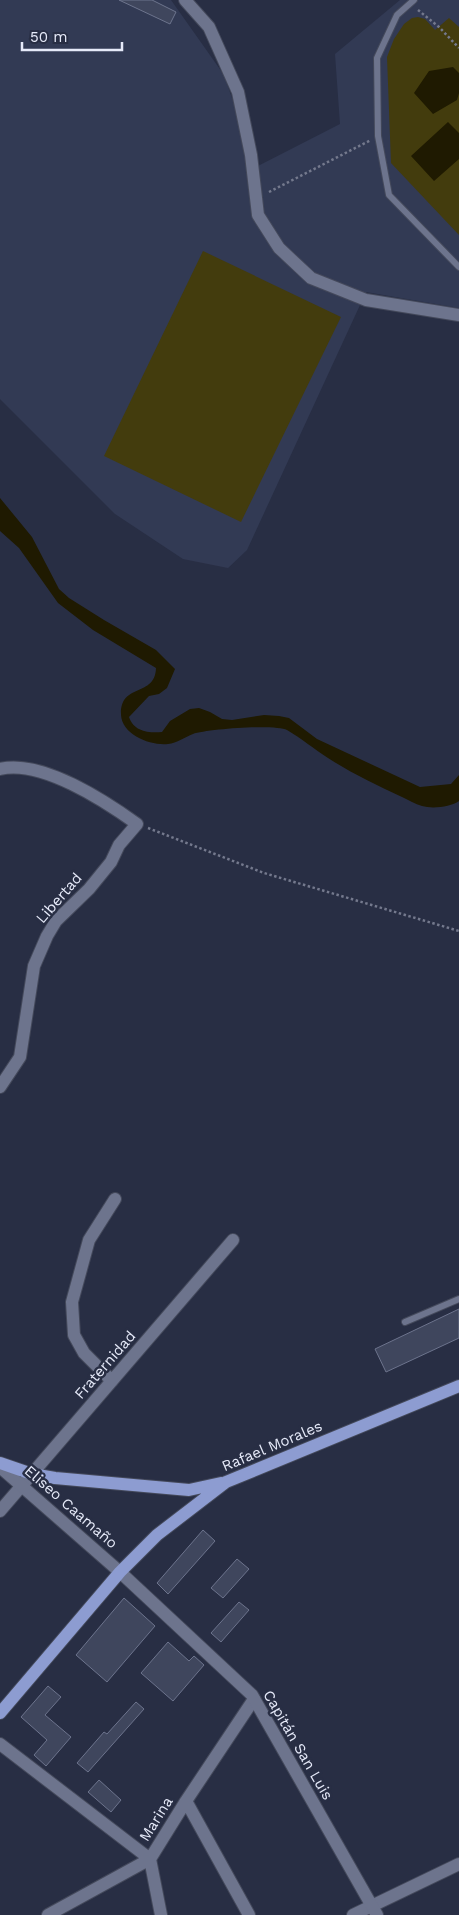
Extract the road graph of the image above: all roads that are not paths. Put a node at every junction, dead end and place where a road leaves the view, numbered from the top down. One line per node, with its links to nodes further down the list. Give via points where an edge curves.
1 (185, 0): 4 (street, via 208,27 238,92 252,155 258,215 278,248 311,278 366,300)
2 (412, 2): 3 (lane, via 397,15 377,58 378,136 389,195)
3 (459, 267)
4 (459, 315)
5 (6, 768): 6 (street, Libertad, via 42,772 71,784 106,802 137,824 119,845 111,862 47,936 34,966 20,1057)
6 (0, 1087)
7 (115, 1199): 11 (street, via 89,1240 72,1302 74,1335 84,1353)
8 (233, 1240): 11 (street, Fraternidad)
9 (459, 1299): 10 (lane)
10 (405, 1322)
11 (112, 1381): 15 (street, Fraternidad)
12 (458, 1384): 16 (main road, Rafael Morales)
13 (0, 1463): 15 (main road)
14 (0, 1467): 17 (street, Eliseo Caamaño)
15 (32, 1474): 16 (main road, via 189,1490); 17 (street, Fraternidad)
16 (226, 1482): 19 (main road, Rafael Morales, via 157,1535)
17 (22, 1487): 18 (street, Fraternidad); 19 (street, Eliseo Caamaño)
18 (0, 1510)
19 (120, 1572): 20 (street, Capitán San Luis); 21 (main road, Rafael Morales)
20 (254, 1699): 23 (street, Marina); 26 (street, Capitán San Luis)
21 (0, 1713)
22 (0, 1744): 24 (street)
23 (186, 1801): 24 (street, Marina); 29 (street)
24 (150, 1859): 27 (street, Marina); 28 (street)
25 (459, 1864): 26 (street)
26 (374, 1910): 30 (street)
27 (48, 1915)
28 (161, 1915)
29 (249, 1915)
30 (352, 1915)

